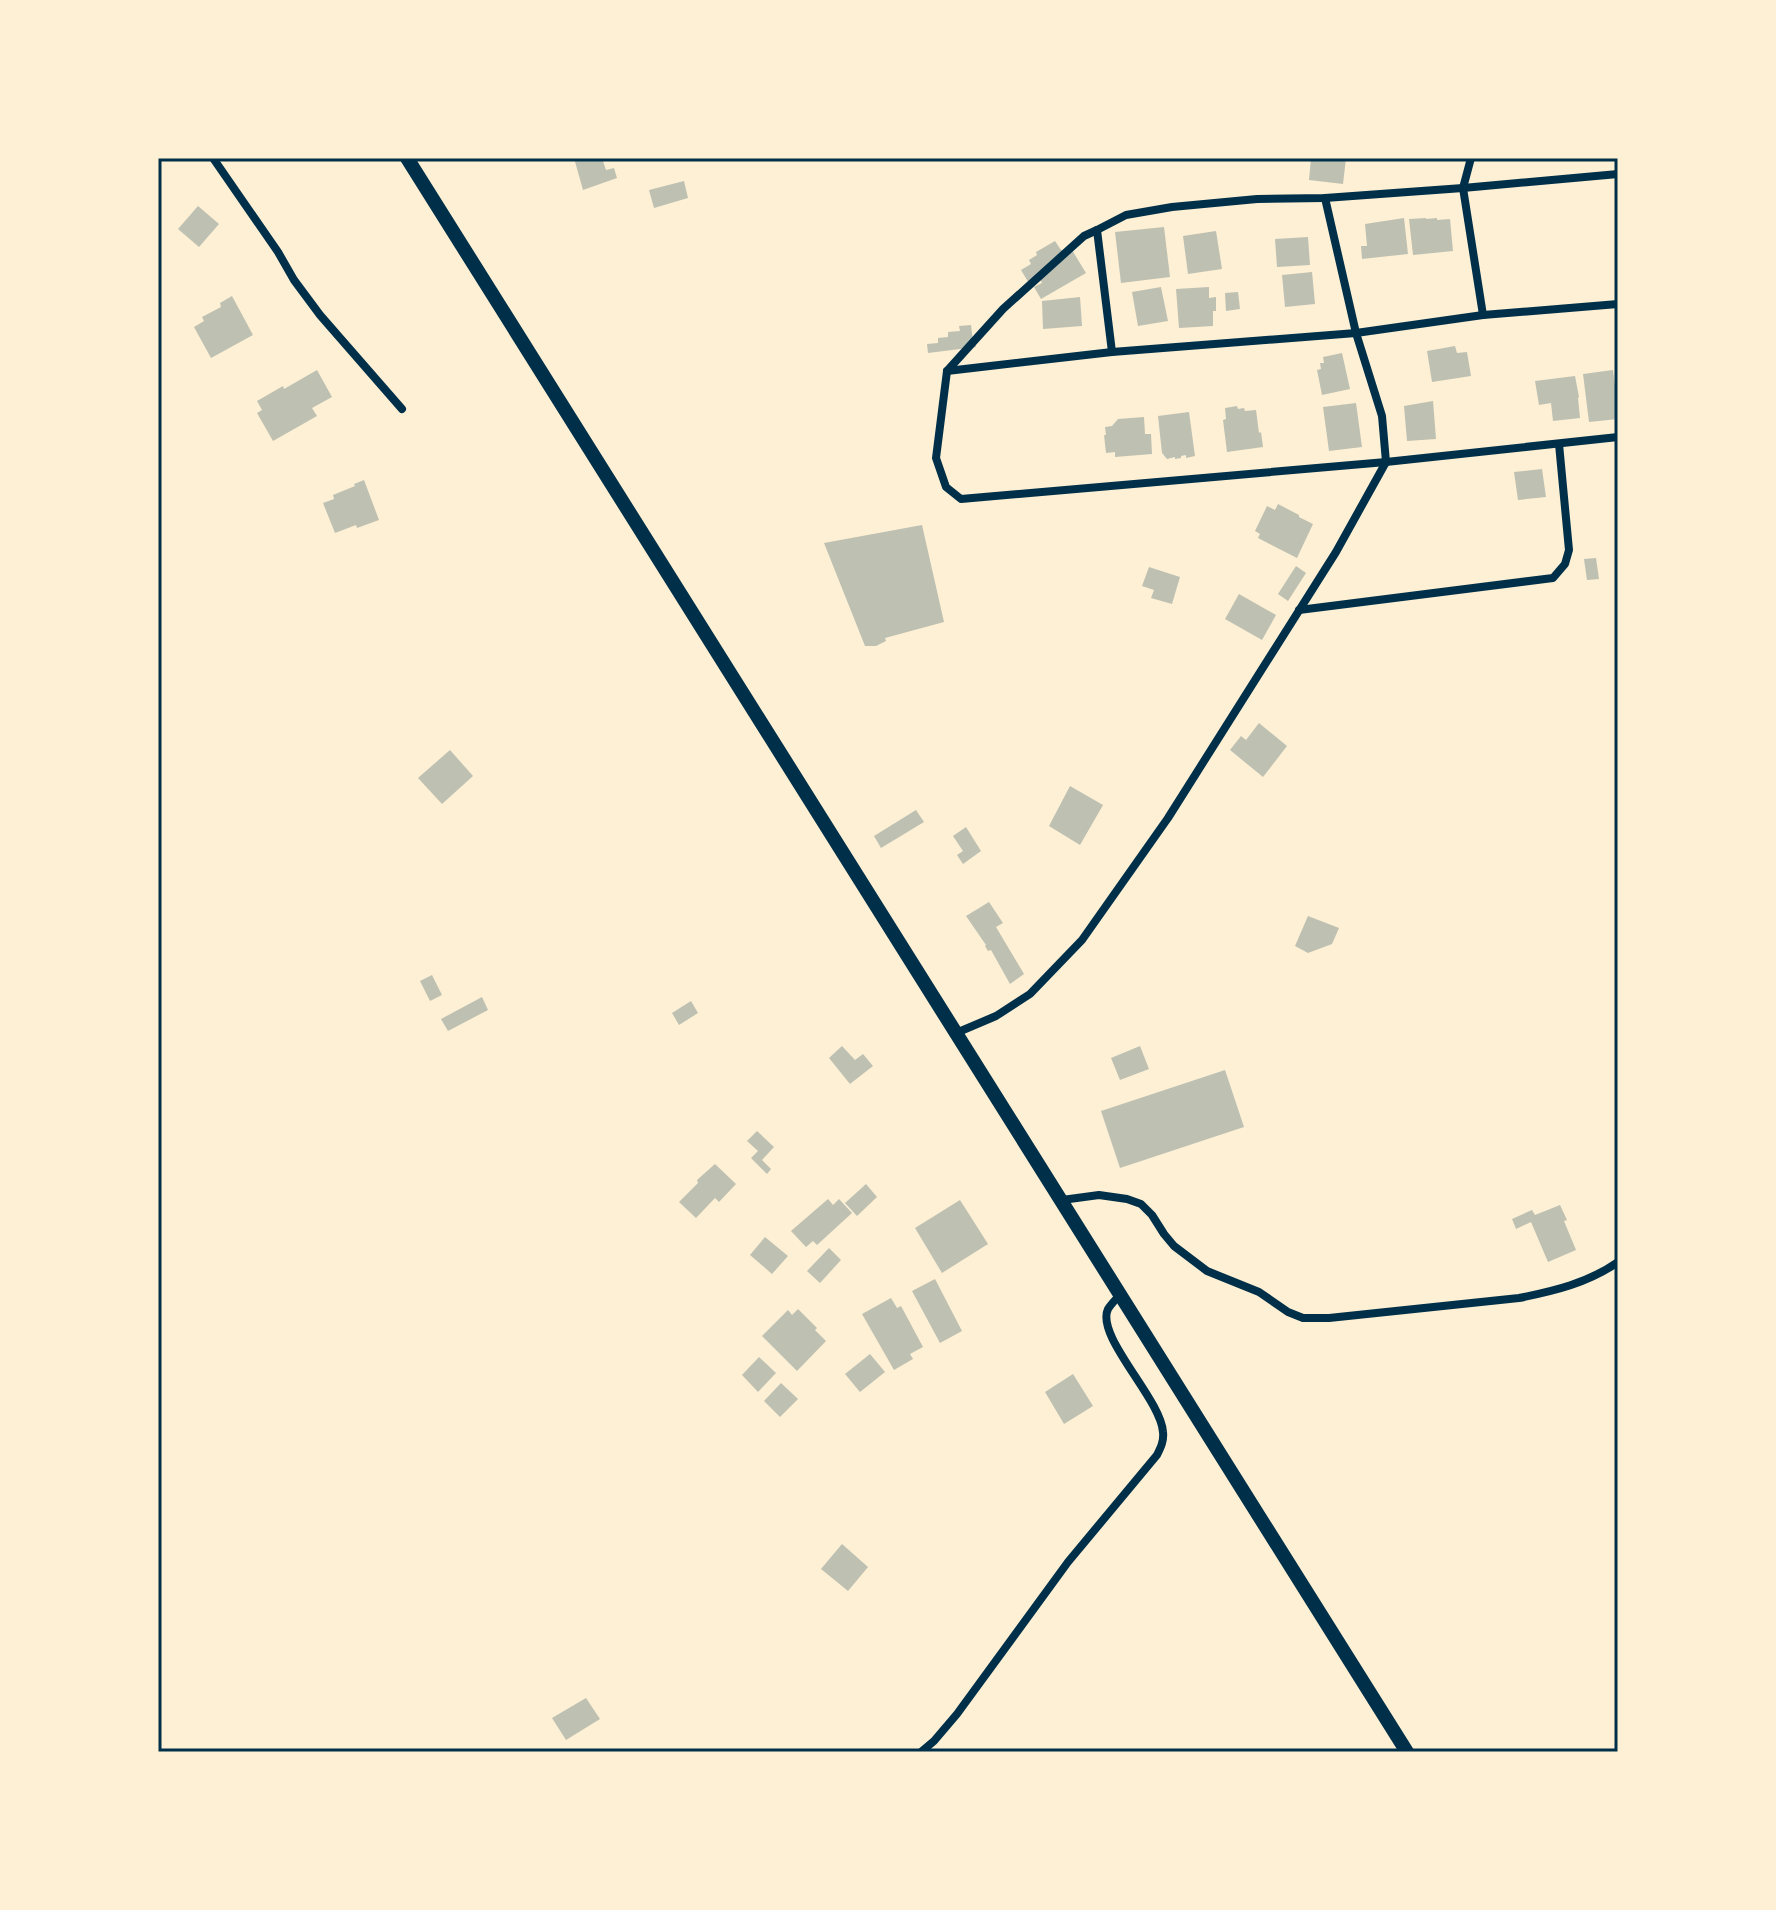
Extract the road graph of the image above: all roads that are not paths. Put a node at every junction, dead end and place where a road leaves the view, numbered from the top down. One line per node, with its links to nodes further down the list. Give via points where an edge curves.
1 (213, 158): 13 (street, via 320,315)
2 (407, 158): 18 (highway)
3 (1471, 158): 5 (street)
4 (1618, 174): 5 (street)
5 (1463, 188): 6 (street); 9 (street)
6 (1325, 198): 7 (street, via 1172,207 1126,215); 10 (street)
7 (1097, 230): 11 (street); 12 (street, via 1003,309)
8 (1618, 304): 9 (street)
9 (1483, 315): 10 (street)
10 (1356, 333): 11 (street); 16 (street, via 1382,416)
11 (1112, 352): 12 (street)
12 (947, 371): 16 (street, via 936,458 946,487 961,499)
13 (402, 409)
14 (1618, 437): 15 (street)
15 (1559, 444): 16 (street); 17 (street, via 1569,550 1553,578)
16 (1386, 462): 17 (street)
17 (1299, 610): 18 (street, via 1168,818 1082,940 1030,994)
18 (955, 1033): 19 (highway)
19 (1062, 1200): 20 (street, via 1099,1195 1141,1204 1174,1246 1207,1271 1259,1292 1303,1318 1519,1298 1583,1281); 21 (highway)
20 (1618, 1262)
21 (1121, 1294): 22 (street, via 1107,1310 1107,1327 1157,1412 1163,1443 957,1714); 23 (highway)
22 (921, 1752)
23 (1407, 1752)

